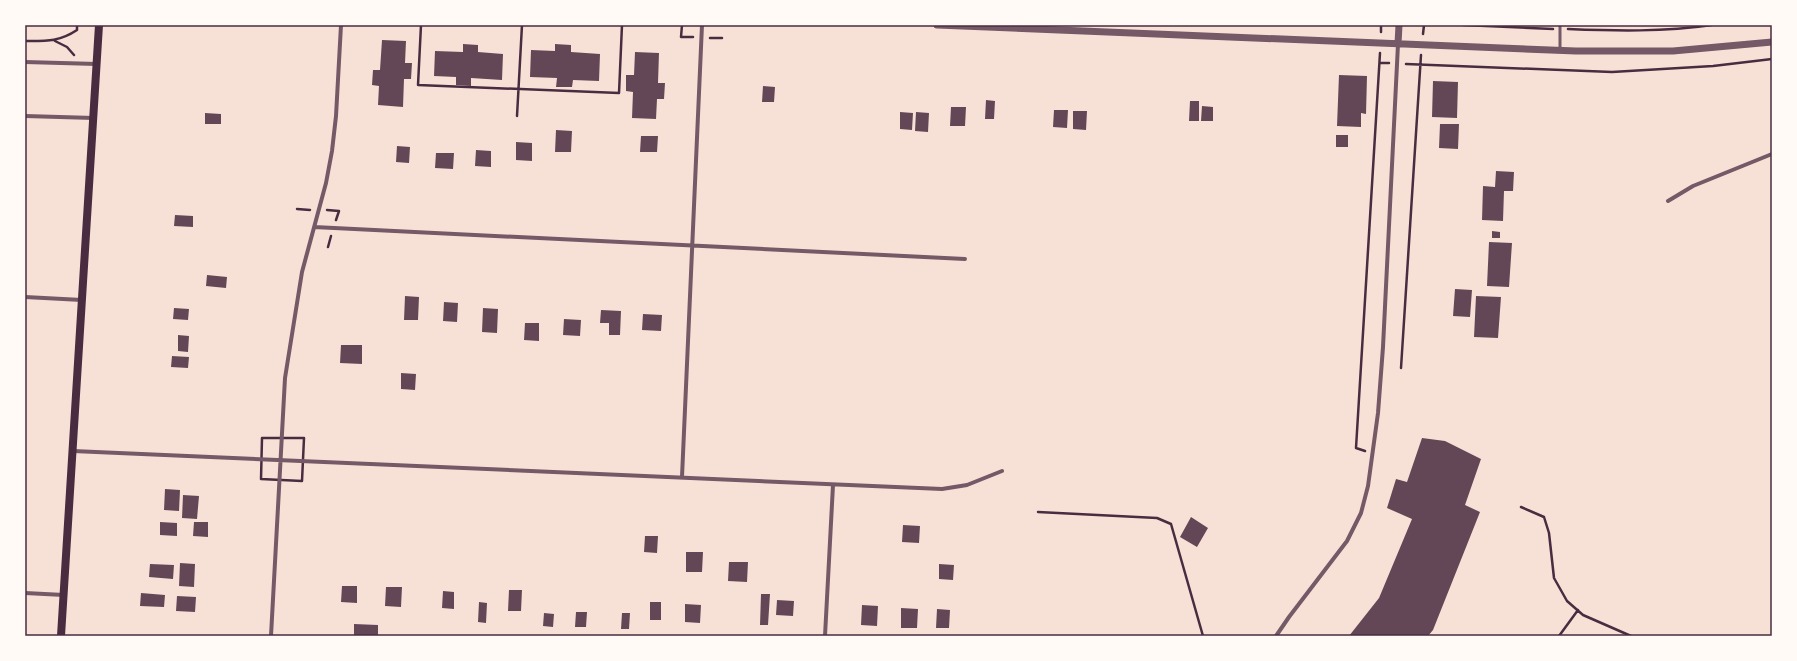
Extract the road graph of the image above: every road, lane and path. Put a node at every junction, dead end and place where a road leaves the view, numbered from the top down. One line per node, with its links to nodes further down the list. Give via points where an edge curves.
1 (77, 25): 17 (path, via 77,30)
2 (99, 25): 25 (main road)
3 (341, 25): 32 (street, via 332,151)
4 (421, 25): 26 (path, via 418,85)
5 (522, 25): 26 (path)
6 (622, 25): 26 (path, via 619,93)
7 (682, 25): 15 (path)
8 (702, 25): 33 (street)
9 (937, 25): 19 (street)
10 (1399, 25): 19 (street)
11 (1463, 25): 14 (path)
12 (1560, 25): 14 (lane)
13 (1712, 25): 14 (path, via 1689,29 1639,31)
14 (1560, 29): 20 (lane)
15 (681, 36)
16 (25, 41): 17 (path)
17 (54, 41): 21 (path, via 67,47)
18 (1772, 42): 20 (street, via 1673,51)
19 (1398, 44): 20 (street); 39 (street, via 1383,347)
20 (1560, 51)
21 (76, 57)
22 (1772, 59): 37 (path, via 1713,66 1612,72 1421,65)
23 (25, 62): 25 (street)
24 (1380, 63): 39 (path, via 1356,448)
25 (97, 64): 29 (main road)
26 (519, 89): 28 (path)
27 (25, 116): 29 (street)
28 (517, 116)
29 (94, 118): 36 (main road)
30 (1772, 154): 31 (street, via 1693,186)
31 (1668, 201)
32 (314, 227): 33 (street); 40 (street, via 302,272 289,350)
33 (692, 246): 34 (street); 42 (street)
34 (965, 259)
35 (25, 298): 36 (street)
36 (82, 300): 38 (main road)
37 (1401, 368)
38 (73, 451): 40 (street); 47 (main road)
39 (1372, 454): 53 (street, via 1361,513 1347,541)
40 (280, 460): 42 (street); 50 (street)
41 (1002, 471): 43 (street, via 955,488)
42 (682, 477): 43 (street)
43 (833, 485): 51 (street)
44 (1521, 507): 48 (path, via 1544,517 1549,533 1554,578 1567,601)
45 (1038, 512): 52 (path, via 1157,518 1171,524)
46 (25, 593): 47 (street)
47 (64, 595): 49 (main road)
48 (1578, 610): 54 (path); 55 (path, via 1583,615)
49 (61, 636)
50 (271, 636)
51 (826, 636)
52 (1203, 636)
53 (1276, 636)
54 (1559, 636)
55 (1631, 636)

